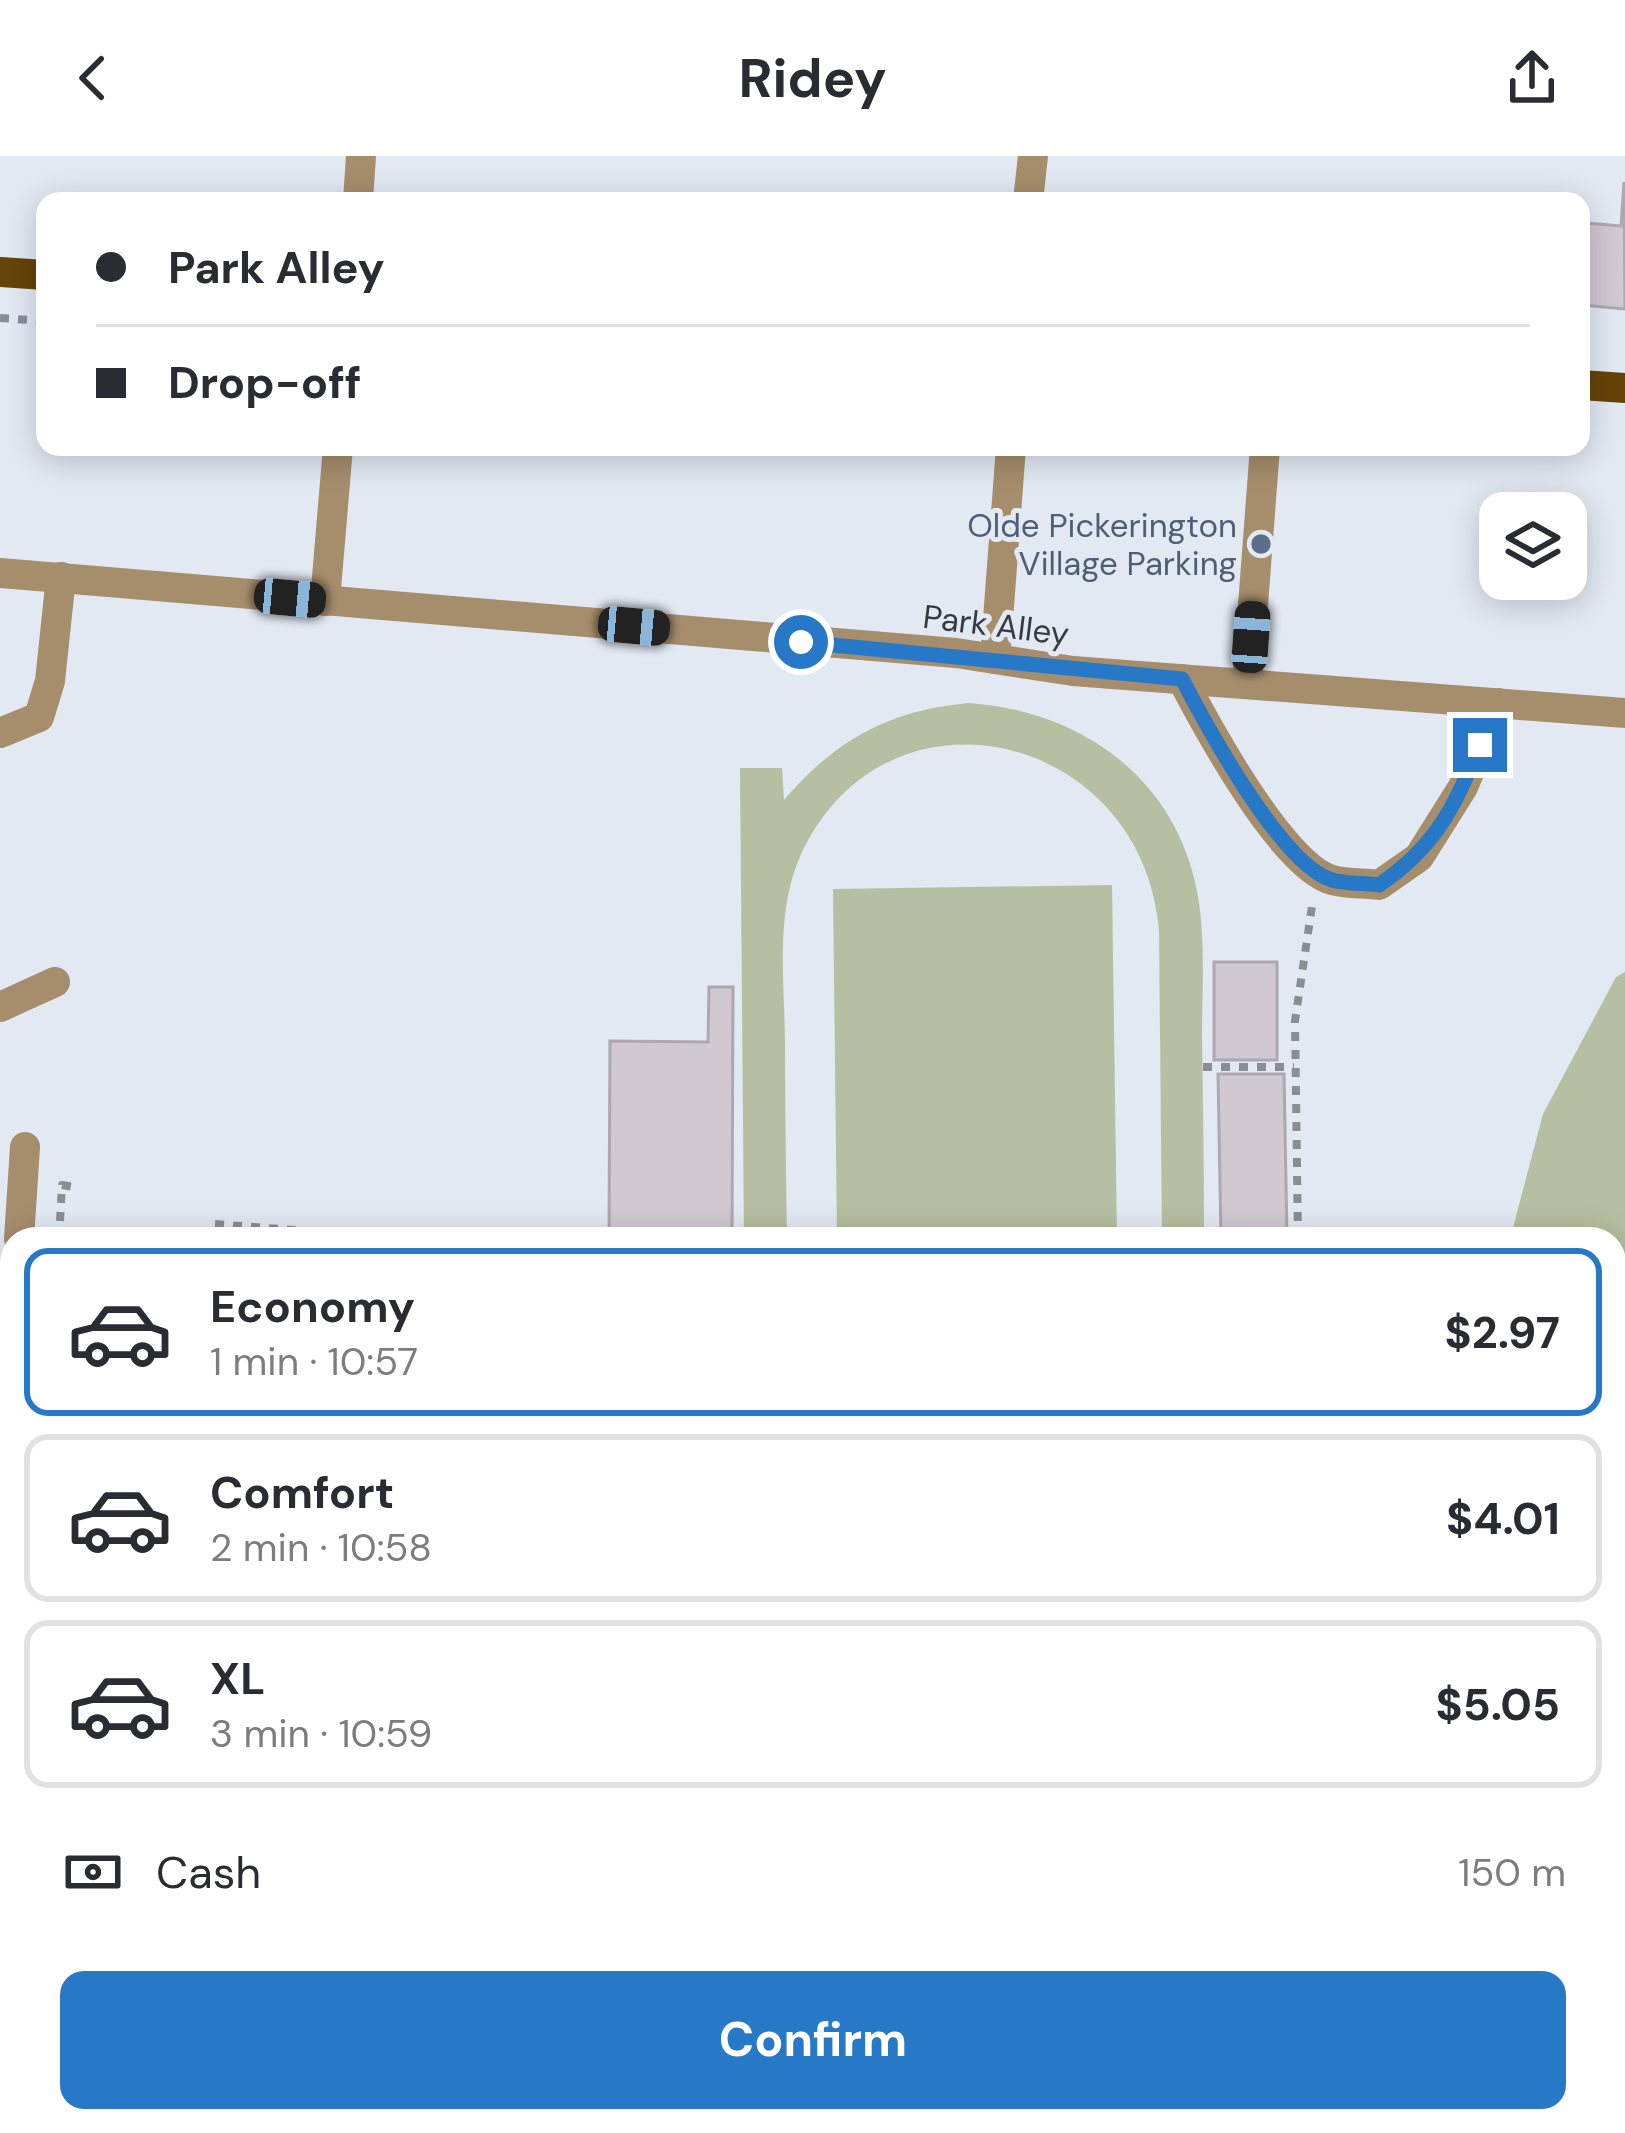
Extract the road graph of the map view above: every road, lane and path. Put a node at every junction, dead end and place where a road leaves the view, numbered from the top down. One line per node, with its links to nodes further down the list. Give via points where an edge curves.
1 (362, 156): 3 (street)
2 (1033, 156): 4 (street)
3 (359, 192)
4 (1029, 192)
5 (0, 272): 6 (main road)
6 (36, 274)
7 (0, 318): 8 (path)
8 (36, 321)
9 (1590, 386): 10 (main road)
10 (1625, 388)
11 (337, 456): 16 (street)
12 (1010, 456): 17 (street)
13 (1263, 456): 19 (street)
14 (0, 572): 15 (street, Park Alley)
15 (61, 578): 16 (street, Park Alley); 22 (street, via 39,717)
16 (326, 602): 17 (street, Park Alley)
17 (995, 659): 18 (street, Park Alley)
18 (1182, 679): 19 (street, Park Alley); 23 (street, via 1228,770)
19 (1247, 684): 20 (street, Park Alley)
20 (1498, 703): 21 (street, Park Alley); 23 (street, via 1463,787 1419,857 1379,885)
21 (1625, 713)
22 (0, 733)
23 (1317, 872): 26 (path)
24 (55, 982): 25 (street)
25 (0, 1007)
26 (1294, 1066): 27 (path); 34 (path)
27 (1203, 1067)
28 (25, 1147): 31 (street)
29 (74, 1187): 32 (path, via 62,1185)
30 (214, 1224): 33 (path)
31 (20, 1227)
32 (60, 1227)
33 (253, 1227)
34 (1298, 1227)

